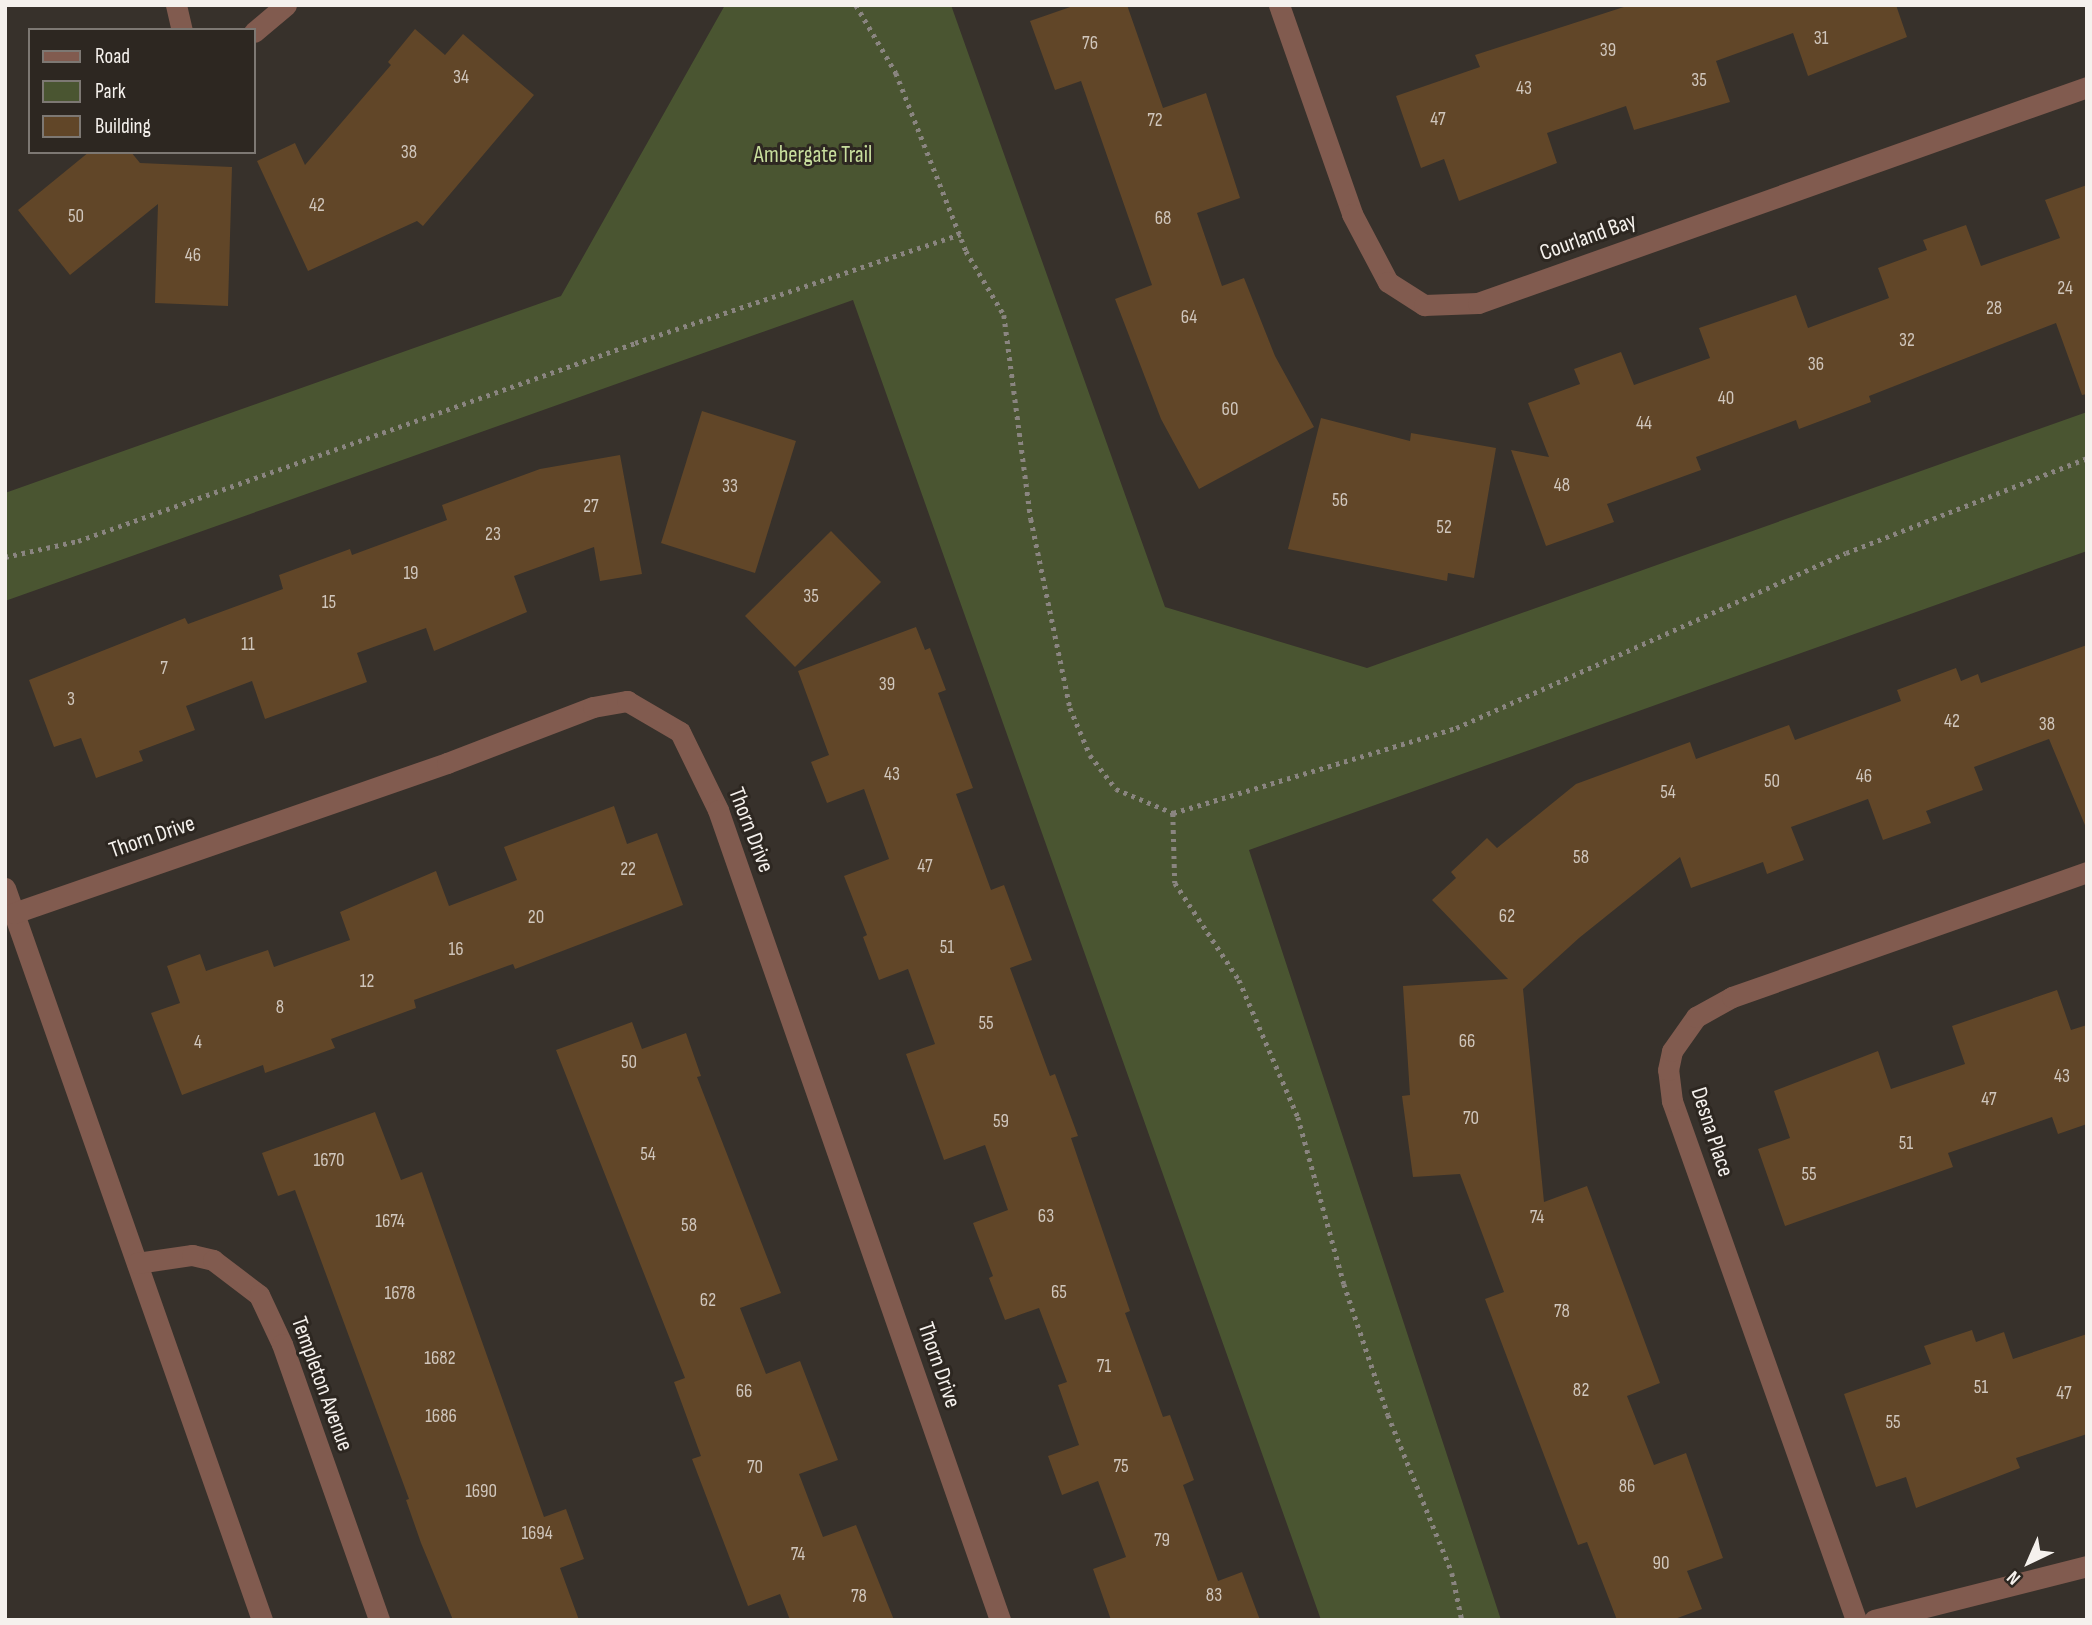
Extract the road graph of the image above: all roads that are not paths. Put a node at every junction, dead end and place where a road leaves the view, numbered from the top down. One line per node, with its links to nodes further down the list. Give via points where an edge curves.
1 (176, 5): 4 (street)
2 (285, 5): 5 (street)
3 (1279, 5): 6 (street, Courland Bay, via 1352,214 1388,282 1423,305 1478,303)
4 (182, 28)
5 (256, 30)
6 (2087, 88)
7 (2087, 872): 15 (street, Desna Place, via 1732,998 1696,1017 1672,1051 1668,1070 1672,1101)
8 (5, 888): 9 (street)
9 (14, 913): 10 (street); 14 (street, Thorn Drive, via 447,763 593,707 627,701 680,732 718,810)
10 (137, 1263): 12 (street); 13 (street, Templeton Avenue, via 192,1255 212,1260 259,1295 282,1343)
11 (2087, 1566): 16 (street)
12 (262, 1620)
13 (379, 1620)
14 (1000, 1620)
15 (1856, 1620)
16 (1874, 1620)

